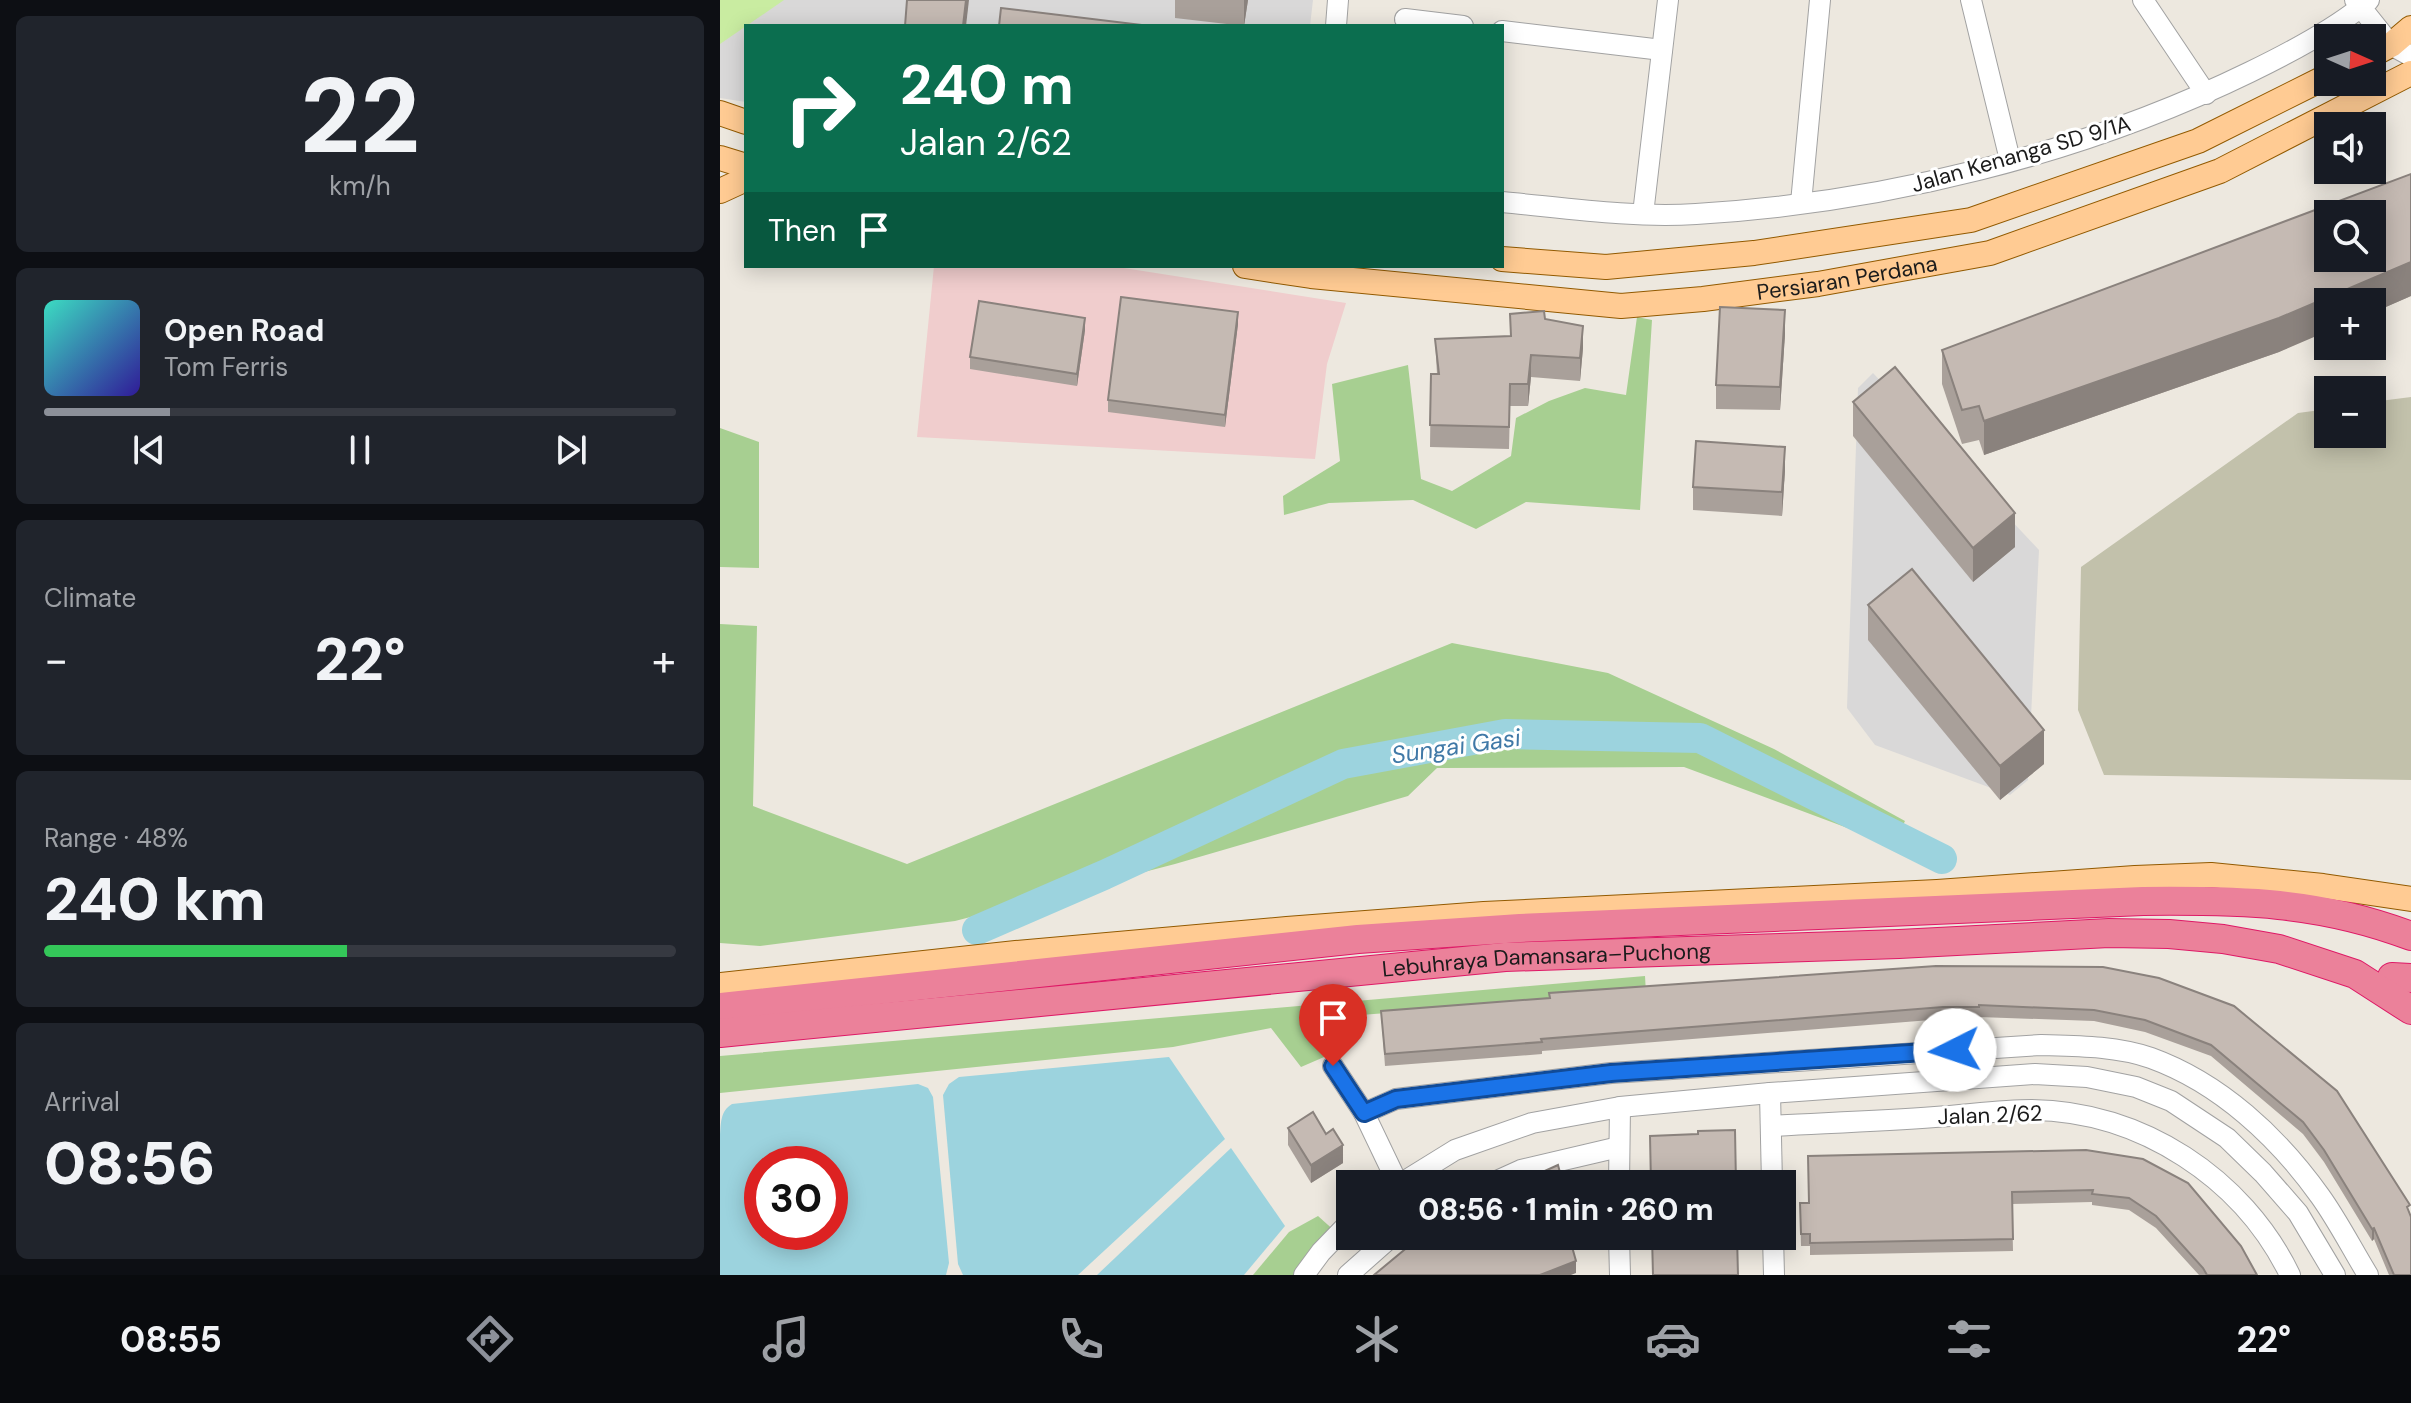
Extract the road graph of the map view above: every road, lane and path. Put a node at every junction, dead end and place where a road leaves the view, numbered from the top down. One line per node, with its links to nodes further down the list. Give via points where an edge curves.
1 (1338, 0): 8 (street)
2 (1668, 0): 12 (street)
3 (1820, 0): 30 (street)
4 (1971, 0): 25 (street)
5 (2143, 0): 18 (street)
6 (2362, 3): 13 (street); 18 (street, Jalan Kenanga SD 9/1A, via 2280,57)
7 (1405, 19): 9 (street)
8 (1336, 24)
9 (1446, 24)
10 (2411, 28): 13 (main road)
11 (1504, 31): 12 (street)
12 (1662, 50): 31 (street)
13 (2391, 52): 16 (street)
14 (2411, 73): 17 (main road, Persiaran Perdana)
15 (2314, 83): 32 (main road, Persiaran Perdana, via 2198,141 1971,220 1754,253 1606,267)
16 (2386, 83)
17 (2386, 86)
18 (2206, 94): 25 (street, Jalan Kenanga SD 9/1A, via 2116,129)
19 (2366, 96): 35 (main road, Persiaran Perdana, via 2220,171 1990,253 1818,284 1621,306)
20 (720, 113): 21 (main road)
21 (744, 121)
22 (720, 130): 23 (main road)
23 (744, 137)
24 (720, 158): 26 (main road)
25 (2010, 160): 30 (street, Jalan Kenanga SD 9/1A, via 1889,191)
26 (744, 165)
27 (744, 180): 28 (main road)
28 (720, 191)
29 (1504, 202): 31 (street, Jalan Kenanga SD 9/1A)
30 (1801, 203): 31 (street, Jalan Kenanga SD 9/1A)
31 (1643, 214)
32 (1504, 259)
33 (1328, 268): 35 (street)
34 (1290, 269): 35 (main road, Persiaran Perdana)
35 (1355, 280)
36 (2411, 899): 40 (main road, via 2211,875 2135,878 1317,926)
37 (2411, 936): 41 (highway, via 2338,913 2247,900 2143,901 1358,939)
38 (2279, 949): 39 (highway, via 2319,948); 42 (highway, via 2355,974); 43 (highway, Lebuhraya Damansara–Puchong, via 2223,939 2109,933 1505,957)
39 (2405, 980)
40 (720, 985)
41 (720, 1007)
42 (2411, 1010)
43 (720, 1033)
44 (1868, 1055): 47 (street); 51 (street, via 1611,1073 1396,1099); 59 (street, via 2041,1045 2102,1047 2149,1057 2226,1097 2275,1142)
45 (1333, 1066): 51 (street, Jalan 2/62)
46 (2035, 1074): 47 (street, Jalan 2/62); 50 (street); 60 (street, Jalan 2/62, via 2087,1077 2171,1101 2227,1138)
47 (1869, 1086): 48 (street, Jalan 2/62)
48 (1770, 1093): 49 (street, Jalan 2/62); 52 (street)
49 (1620, 1107): 53 (street); 55 (street, Jalan 2/62, via 1532,1123 1455,1150)
50 (2033, 1110): 52 (street, Jalan 2/62); 70 (street, Jalan 2/62, via 2128,1129 2188,1157 2239,1200)
51 (1364, 1113): 54 (street, Jalan 2/62)
52 (1771, 1126): 58 (street)
53 (1619, 1147): 56 (street); 57 (street)
54 (1392, 1170)
55 (1422, 1170)
56 (1521, 1170)
57 (1619, 1170)
58 (1772, 1170)
59 (2320, 1196): 60 (street); 72 (street)
60 (2298, 1213): 71 (street, Jalan 2/62)
61 (1336, 1236): 65 (street)
62 (1375, 1250): 67 (street)
63 (1619, 1250): 68 (street)
64 (1773, 1250): 69 (street)
65 (1321, 1252): 66 (street); 67 (street)
66 (1304, 1275)
67 (1346, 1275)
68 (1620, 1275)
69 (1774, 1275)
70 (2290, 1275)
71 (2335, 1275)
72 (2368, 1275)

